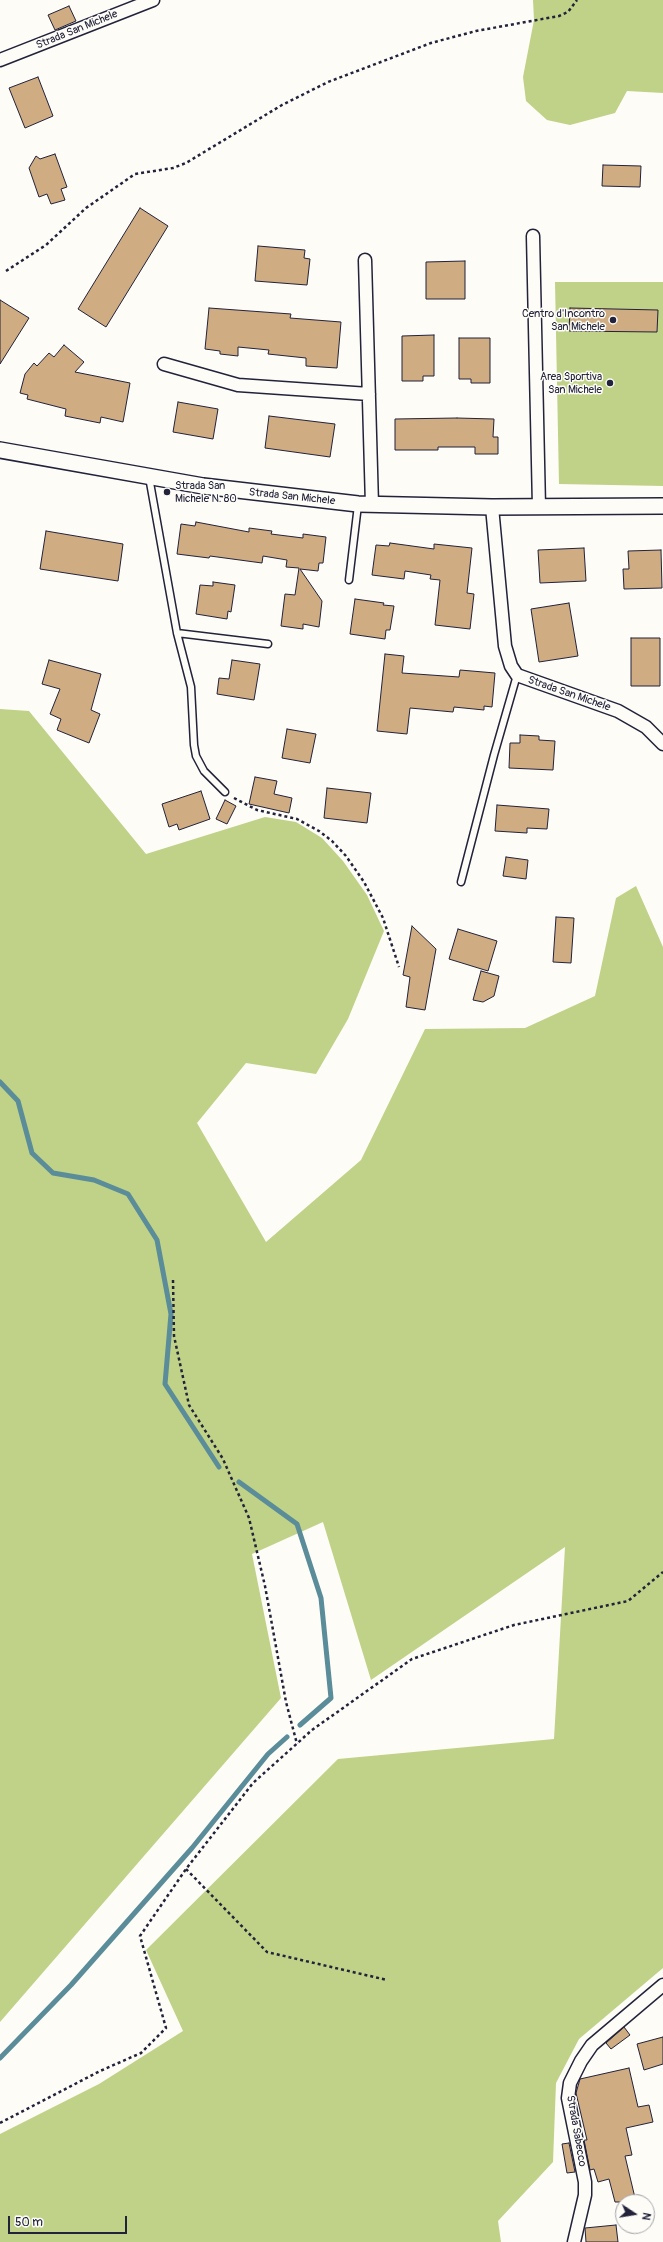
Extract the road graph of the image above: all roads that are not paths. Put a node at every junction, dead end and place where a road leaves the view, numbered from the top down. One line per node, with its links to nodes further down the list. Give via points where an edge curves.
1 (153, 0): 2 (street, Strada San Michele)
2 (0, 60)
3 (533, 236): 10 (street)
4 (365, 260): 6 (street)
5 (164, 364): 6 (street, via 238,385)
6 (369, 394): 9 (street)
7 (0, 450): 8 (street, Strada San Michele)
8 (149, 477): 9 (street, Strada San Michele, via 255,493); 14 (lane)
9 (365, 504): 12 (street, Strada San Michele); 13 (lane)
10 (539, 506): 11 (street, Strada San Michele); 12 (street, Strada San Michele)
11 (663, 506)
12 (492, 507): 16 (street, Strada San Michele, via 504,646 510,666)
13 (349, 580)
14 (177, 632): 15 (lane); 18 (lane, via 190,687 196,756 204,771)
15 (268, 644)
16 (517, 675): 17 (street, Strada San Michele, via 618,711 646,727); 19 (lane)
17 (663, 744)
18 (225, 792)
19 (461, 882)
20 (663, 1985): 21 (street, Strada Sabecco, via 592,2046 580,2061 570,2083 568,2098 585,2182 585,2195)
21 (574, 2242)

